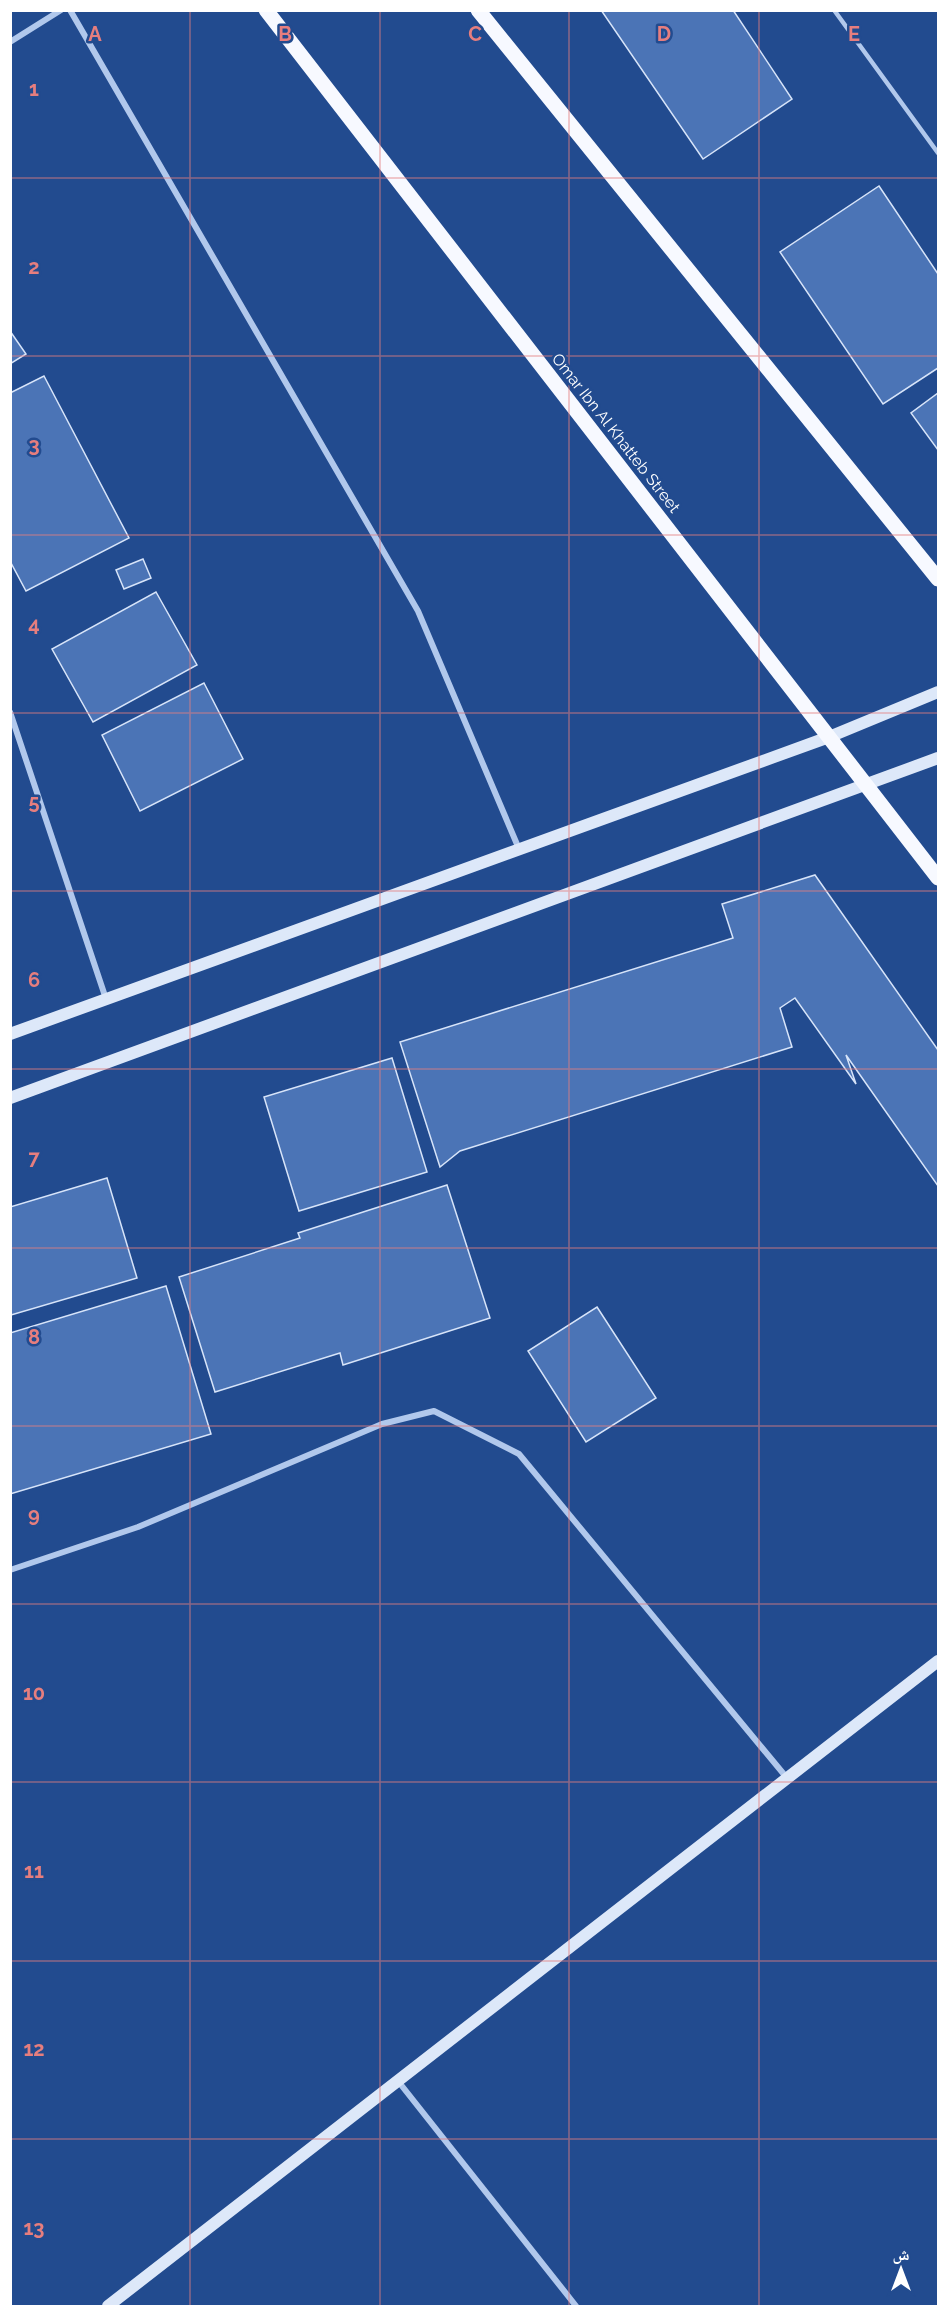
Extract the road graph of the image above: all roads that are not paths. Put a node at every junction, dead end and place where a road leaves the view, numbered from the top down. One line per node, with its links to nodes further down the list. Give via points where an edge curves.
1 (61, 10): 6 (street)
2 (70, 10): 14 (street, via 418,612)
3 (266, 10): 11 (main road, Omar Ibn Al Khatteb Street)
4 (478, 10): 8 (main road)
5 (834, 10): 7 (lane)
6 (10, 42)
7 (939, 153)
8 (939, 579)
9 (939, 692): 11 (street)
10 (10, 712): 16 (street)
11 (829, 737): 13 (main road, Omar Ibn Al Khatteb Street); 14 (street)
12 (939, 758): 13 (street)
13 (866, 785): 15 (main road, Omar Ibn Al Khatteb Street); 18 (street)
14 (519, 850): 16 (street)
15 (939, 879)
16 (106, 999): 17 (street)
17 (10, 1034)
18 (10, 1098)
19 (10, 1570): 21 (street, via 138,1527 382,1424 434,1411 519,1454)
20 (939, 1661): 21 (street)
21 (787, 1778): 22 (street)
22 (398, 2081): 23 (street); 24 (street)
23 (108, 2307)
24 (576, 2307)

